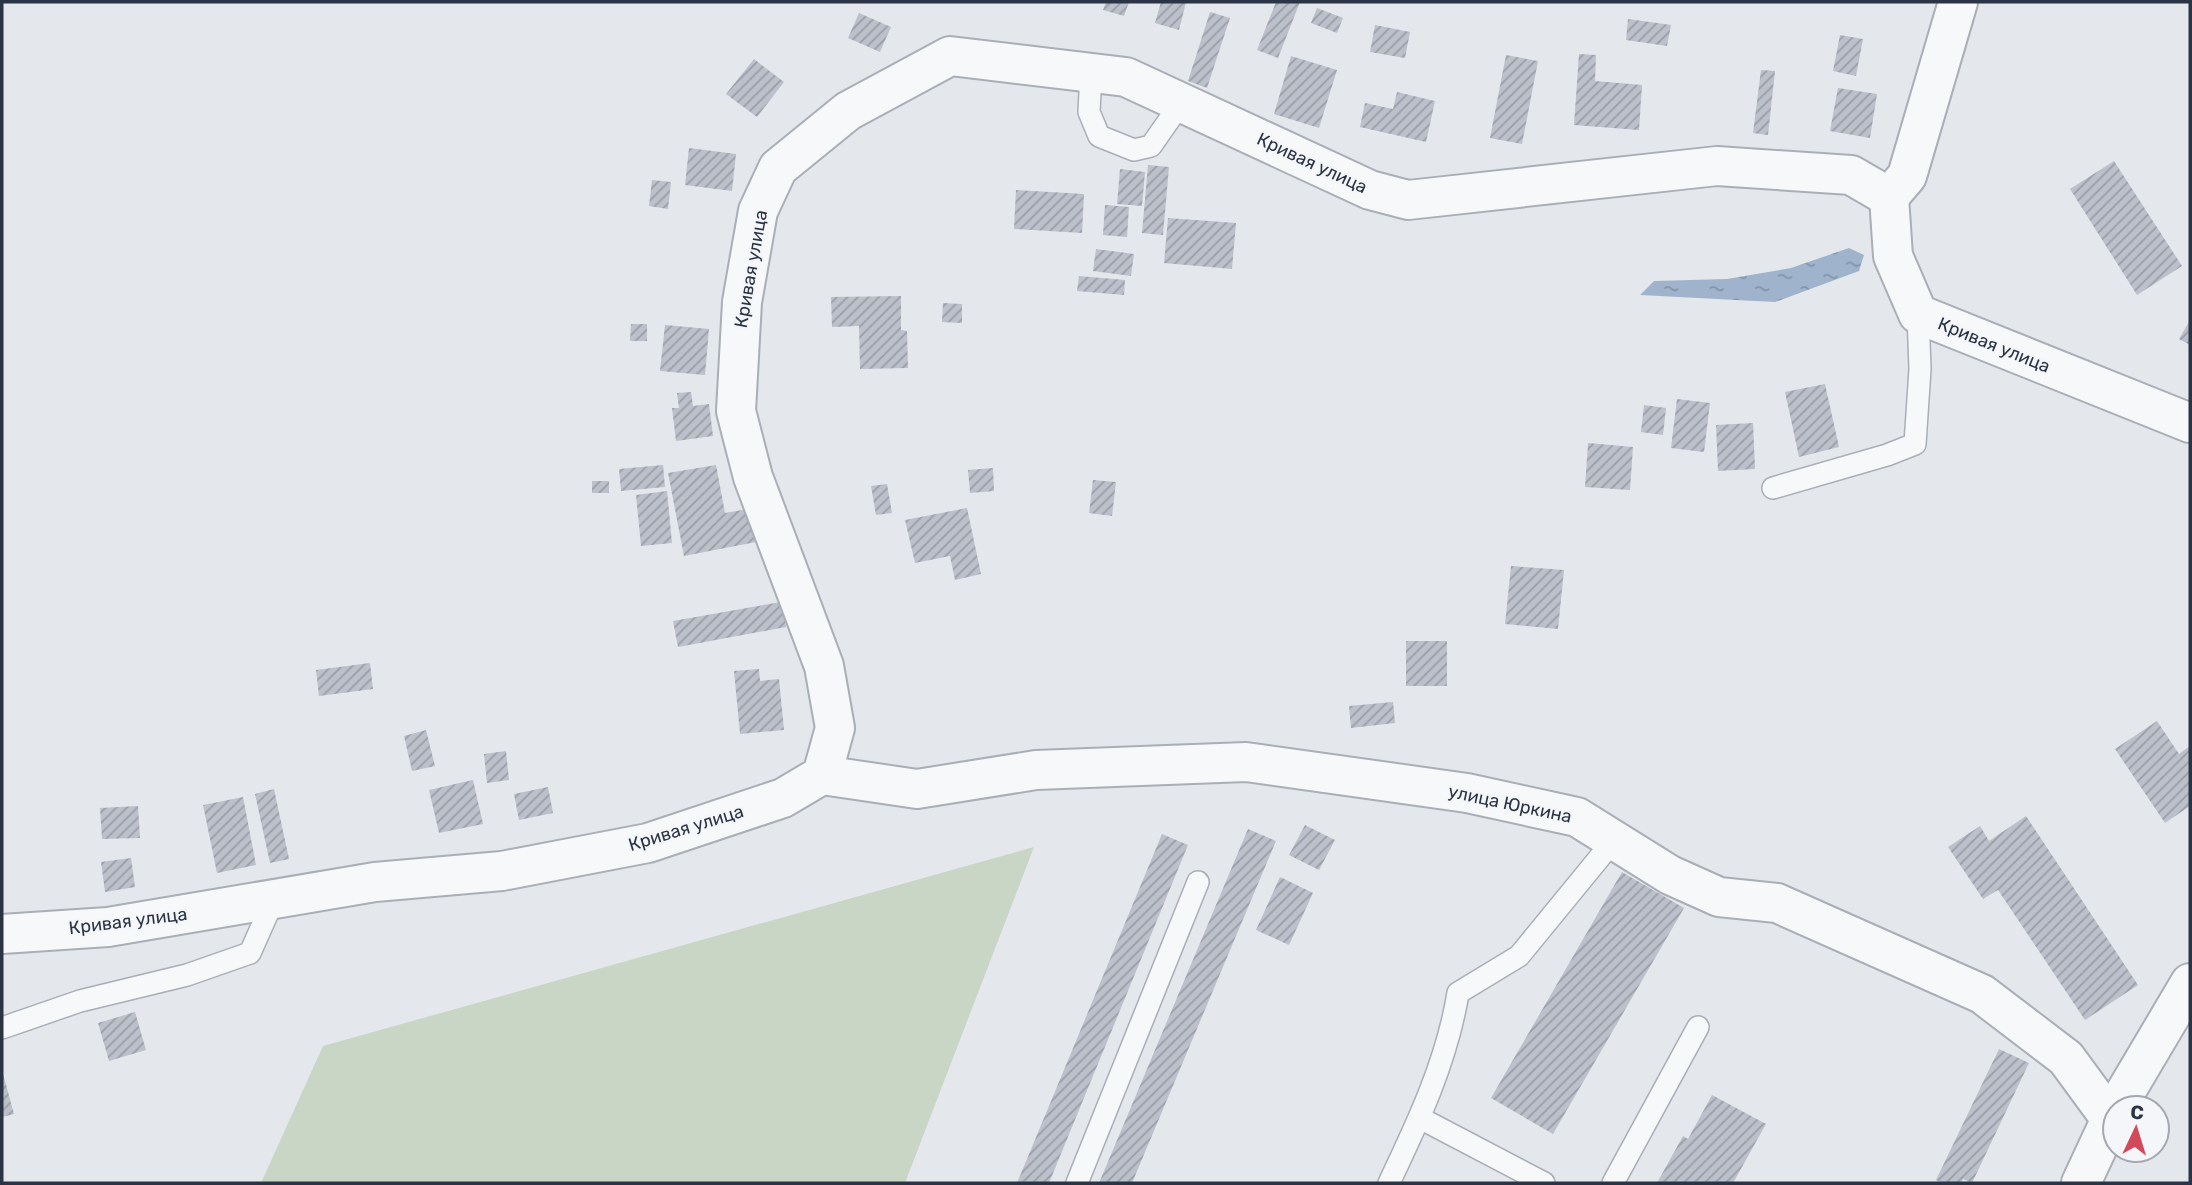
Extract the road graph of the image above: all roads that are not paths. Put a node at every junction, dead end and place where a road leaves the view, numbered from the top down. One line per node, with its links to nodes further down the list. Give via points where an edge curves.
1 (1958, 2): 4 (street, via 1908,176)
2 (1091, 73): 3 (street, Кривая улица, via 1126,78); 3 (lane, via 1089,112 1099,136 1134,150 1152,146); 8 (street, Кривая улица, via 950,56 838,119 778,168 758,211 742,302 736,411 753,477 824,666 835,728)
3 (1181, 103): 4 (street, Кривая улица, via 1370,190 1408,200 1717,166 1851,175)
4 (1889, 197): 5 (street, Кривая улица, via 1893,256)
5 (1918, 314): 6 (street, Кривая улица); 7 (lane, via 1915,444)
6 (2190, 423)
7 (1773, 488)
8 (822, 775): 9 (street, улица Юркина, via 917,789 1036,770 1246,762 1516,803 1577,817); 11 (street, Кривая улица, via 783,798 648,843 502,871 375,881)
9 (1614, 840): 17 (street, улица Юркина, via 1670,875 1719,897 1777,903 1982,994 2066,1058); 18 (lane, via 1519,956 1458,993 1451,1032)
10 (1198, 882): 20 (lane)
11 (274, 899): 12 (street, Кривая улица, via 108,927); 15 (lane, via 250,953)
12 (2, 934)
13 (2190, 983): 16 (street)
14 (1698, 1027): 23 (lane)
15 (2, 1028)
16 (2125, 1094)
17 (2101, 1097)
18 (1420, 1118): 21 (lane); 22 (lane)
19 (2101, 1140): 24 (street)
20 (1077, 1183)
21 (1388, 1183)
22 (1544, 1183)
23 (1613, 1183)
24 (2081, 1183)

